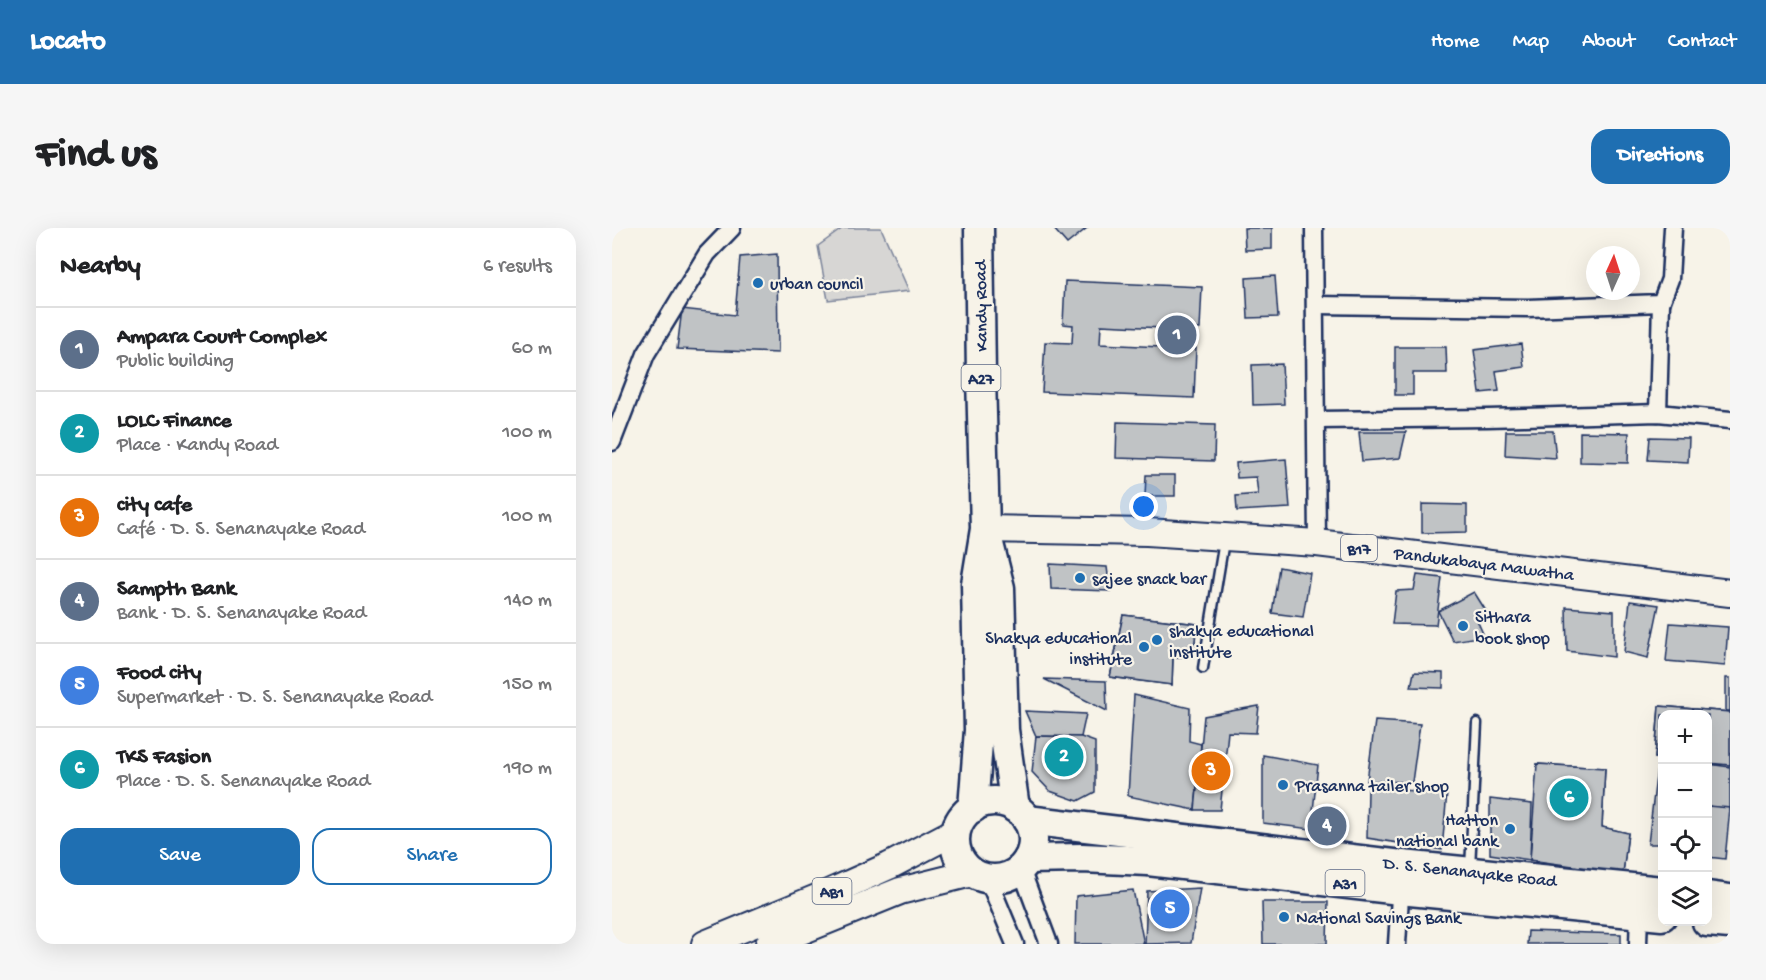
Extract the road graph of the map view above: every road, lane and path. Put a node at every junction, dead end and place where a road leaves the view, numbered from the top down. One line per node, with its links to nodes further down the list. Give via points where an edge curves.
1 (732, 228): 10 (street, via 707,254 646,354)
2 (979, 228): 11 (highway, Kandy Road / A27)
3 (1314, 228): 6 (street)
4 (1673, 228): 5 (street, via 1671,279)
5 (1660, 303): 6 (street, via 1528,308); 7 (street)
6 (1316, 305): 8 (street)
7 (1658, 412): 8 (street); 9 (street)
8 (1317, 420): 13 (street)
9 (1730, 420)
10 (612, 442)
11 (985, 529): 12 (main road, Pandukabaya Mawatha / B17); 17 (highway, Kandy Road / A27, via 976,584 979,730); 18 (highway, Kandy Road / A27, via 1000,588 1004,730)
12 (1225, 536): 13 (main road, Pandukabaya Mawatha / B17); 15 (lane)
13 (1317, 543): 14 (main road, Pandukabaya Mawatha / B17)
14 (1730, 593)
15 (1203, 668)
16 (1477, 723): 21 (lane)
17 (973, 808): 18 (highway, via 994,801); 19 (highway)
18 (1021, 814): 20 (highway, via 1033,840); 23 (highway, D. S. Senanayake Road / A31)
19 (956, 831): 22 (highway, via 959,858); 30 (main road, AB1, via 878,871)
20 (1025, 864): 22 (highway, via 1006,878); 23 (highway, D. S. Senanayake Road / A31, via 1082,858); 33 (street)
21 (1470, 872): 23 (highway, D. S. Senanayake Road / A31); 24 (highway, D. S. Senanayake Road / A31)
22 (980, 876): 31 (main road, AB1, via 900,891); 32 (street)
23 (1401, 878): 27 (highway, D. S. Senanayake Road / A31); 34 (street)
24 (1658, 891)
25 (1712, 897): 26 (highway)
26 (1730, 899)
27 (1651, 914): 35 (street)
28 (1712, 922): 29 (highway)
29 (1730, 924)
30 (705, 944)
31 (769, 944)
32 (1015, 944)
33 (1049, 944)
34 (1397, 944)
35 (1638, 944)

